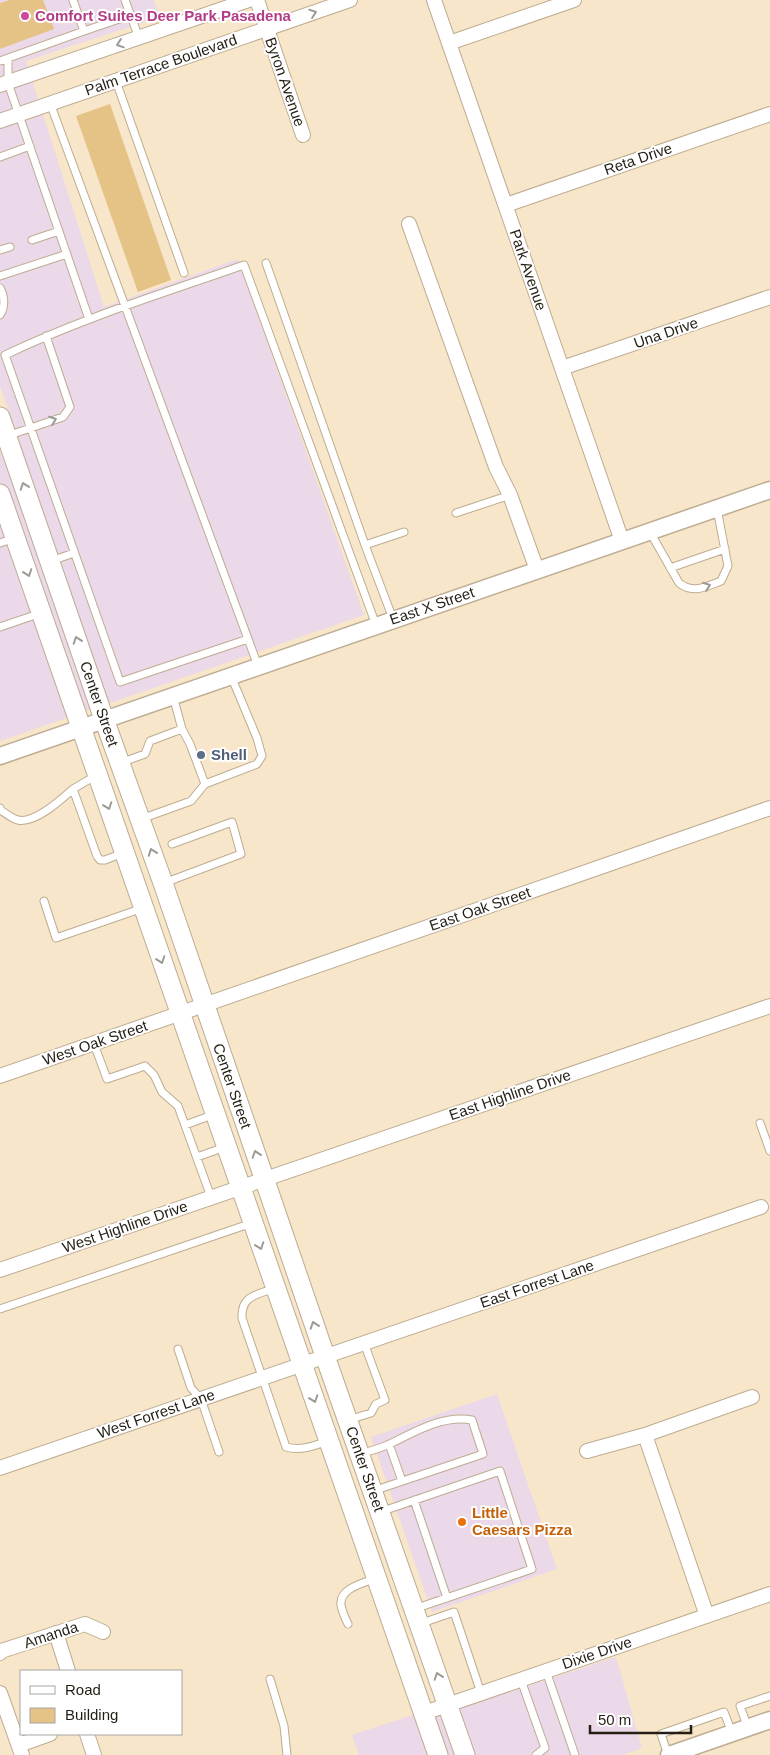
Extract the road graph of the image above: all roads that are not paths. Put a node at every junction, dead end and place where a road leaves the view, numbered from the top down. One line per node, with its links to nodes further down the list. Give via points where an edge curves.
1 (73, 0): 10 (lane)
2 (125, 0): 8 (lane)
3 (249, 0): 11 (street)
4 (257, 0): 9 (street, Byron Avenue)
5 (350, 0): 9 (street, Palm Terrace Boulevard, one-way to 5)
6 (434, 0): 12 (street, Park Avenue)
7 (574, 0): 12 (street)
8 (131, 15): 10 (lane); 11 (lane)
9 (267, 29): 15 (street, Palm Terrace Boulevard); 21 (street, Byron Avenue)
10 (84, 31): 13 (lane)
11 (139, 38): 16 (street, one-way to 16)
12 (449, 42): 24 (street, Park Avenue)
13 (8, 58): 14 (lane); 16 (lane)
14 (0, 61)
15 (116, 80): 17 (street, Palm Terrace Boulevard); 32 (lane)
16 (4, 84): 18 (lane)
17 (50, 103): 18 (street, Palm Terrace Boulevard); 36 (lane)
18 (18, 114): 20 (street, Palm Terrace Boulevard); 22 (lane)
19 (770, 114): 24 (street, Reta Drive)
20 (0, 121)
21 (303, 135)
22 (30, 146): 23 (lane); 26 (lane)
23 (0, 157)
24 (506, 205): 41 (street, Park Avenue)
25 (409, 224): 47 (street, via 496,467)
26 (59, 231): 27 (lane); 30 (lane)
27 (32, 240)
28 (10, 247): 29 (lane)
29 (0, 250)
30 (67, 254): 33 (lane); 38 (lane)
31 (266, 263): 54 (lane)
32 (184, 273)
33 (0, 276)
34 (0, 288): 37 (lane, via 4,308)
35 (770, 297): 41 (street, Una Drive)
36 (125, 306): 38 (lane); 63 (lane, via 244,265); 64 (lane)
37 (0, 315)
38 (89, 319): 39 (lane)
39 (46, 336): 40 (lane); 43 (lane, one-way to 39, via 63,417 70,407)
40 (3, 356): 43 (lane)
41 (562, 368): 53 (street, Park Avenue)
42 (0, 417): 44 (main road, Center Street)
43 (31, 428): 44 (lane); 56 (lane)
44 (3, 437): 57 (main road, Center Street, one-way to 44)
45 (770, 490): 48 (street, East X Street)
46 (0, 494): 52 (main road, Center Street)
47 (510, 496): 49 (lane); 59 (street)
48 (717, 508): 50 (street, East X Street); 55 (lane)
49 (456, 514)
50 (650, 531): 53 (street, East X Street); 58 (lane)
51 (404, 532): 54 (lane)
52 (8, 540): 60 (main road, Center Street, one-way to 60)
53 (622, 541): 59 (street, East X Street)
54 (365, 545): 61 (lane)
55 (724, 549): 58 (lane); 58 (lane, one-way to 55, via 686,588 701,589 721,581 728,566)
56 (74, 553): 57 (lane); 64 (lane, via 120,682)
57 (50, 561): 68 (main road, Center Street, one-way to 57)
58 (670, 568)
59 (537, 570): 61 (street, East X Street)
60 (42, 613): 62 (lane); 68 (main road, Center Street)
61 (393, 620): 63 (street, East X Street)
62 (0, 625)
63 (376, 625): 65 (street, East X Street)
64 (248, 639): 65 (lane)
65 (258, 666): 66 (street, East X Street)
66 (231, 675): 67 (street, East X Street); 73 (lane, via 262,756 257,764)
67 (173, 696): 68 (street, East X Street); 69 (lane)
68 (92, 723): 70 (street, East X Street); 71 (main road, Center Street); 72 (main road, Center Street)
69 (182, 729): 71 (lane, via 150,741 145,754); 73 (lane)
70 (0, 756)
71 (120, 763): 77 (main road, Center Street)
72 (97, 775): 74 (lane); 79 (main road, Center Street, one-way to 79)
73 (205, 784): 77 (lane, via 190,800)
74 (73, 789): 75 (lane, via 29,820 18,820); 79 (lane, via 100,860)
75 (0, 808)
76 (770, 808): 84 (street, East Oak Street)
77 (140, 819): 80 (main road, Center Street, one-way to 77)
78 (172, 844): 80 (lane, via 232,822 241,854)
79 (124, 853): 82 (main road, Center Street)
80 (163, 883): 84 (main road, Center Street)
81 (44, 901): 82 (lane, via 56,938)
82 (143, 908): 84 (main road, Center Street, one-way to 84)
83 (770, 1006): 93 (street, East Highline Drive)
84 (191, 1010): 85 (street, West Oak Street); 87 (main road, Center Street); 93 (main road, Center Street, one-way to 84)
85 (94, 1044): 86 (street, West Oak Street); 89 (lane, via 106,1079 145,1066 154,1075 162,1092 178,1106)
86 (0, 1076)
87 (215, 1114): 89 (lane); 90 (main road, Center Street)
88 (760, 1123): 91 (lane)
89 (186, 1125): 92 (lane)
90 (226, 1146): 92 (lane); 93 (main road, Center Street)
91 (770, 1151)
92 (197, 1157): 94 (lane)
93 (252, 1183): 94 (street, West Highline Drive); 96 (main road, Center Street); 102 (main road, Center Street, one-way to 93)
94 (211, 1197): 97 (street, West Highline Drive)
95 (761, 1207): 100 (street, East Forrest Lane)
96 (252, 1222): 98 (main road, Center Street, one-way to 98); 99 (lane)
97 (0, 1270)
98 (275, 1288): 102 (main road, Center Street); 103 (lane, via 246,1299 242,1304 242,1318)
99 (0, 1309)
100 (364, 1343): 102 (street, East Forrest Lane); 106 (lane, via 385,1400 376,1404 371,1413)
101 (178, 1349): 105 (lane, via 191,1388)
102 (313, 1360): 103 (street, West Forrest Lane); 106 (main road, Center Street); 108 (main road, Center Street, one-way to 108)
103 (262, 1378): 105 (street, West Forrest Lane); 108 (lane, via 286,1447 305,1449)
104 (752, 1397): 107 (street)
105 (202, 1398): 111 (lane); 113 (street, West Forrest Lane)
106 (347, 1420): 112 (main road, Center Street)
107 (645, 1435): 110 (street); 123 (street)
108 (328, 1440): 119 (main road, Center Street)
109 (389, 1444): 112 (lane); 114 (lane); 114 (lane, via 401,1436 447,1419 472,1420 483,1454)
110 (587, 1451)
111 (218, 1452)
112 (359, 1454): 115 (main road, Center Street)
113 (0, 1468)
114 (402, 1481): 115 (lane)
115 (372, 1491): 117 (main road, Center Street)
116 (414, 1500): 117 (lane); 121 (lane); 121 (lane, via 500,1471 532,1569)
117 (380, 1512): 118 (main road, Center Street)
118 (400, 1570): 119 (main road); 122 (main road, Center Street)
119 (377, 1577): 124 (lane, via 342,1596 341,1604); 136 (main road, Center Street)
120 (770, 1594): 123 (street, Dixie Drive)
121 (448, 1598): 122 (lane)
122 (417, 1616): 133 (lane, via 454,1612); 135 (main road, Center Street, one-way to 122)
123 (707, 1616): 129 (street, Dixie Drive)
124 (348, 1624)
125 (102, 1632): 126 (street, Amanda, via 85,1624)
126 (56, 1633): 127 (street, Amanda); 128 (street)
127 (0, 1653)
128 (68, 1670)
129 (546, 1671): 131 (street, Dixie Drive); 147 (lane)
130 (270, 1679): 144 (lane, via 284,1726)
131 (521, 1680): 133 (street, Dixie Drive); 142 (lane, via 545,1748)
132 (0, 1693): 141 (street)
133 (481, 1694): 135 (street, Dixie Drive)
134 (770, 1696): 138 (lane, via 740,1706)
135 (448, 1705): 136 (street, Dixie Drive); 146 (main road, Center Street)
136 (424, 1713): 145 (main road, Center Street)
137 (770, 1720): 138 (street)
138 (740, 1730): 148 (street); 148 (lane, via 724,1712 661,1734)
139 (48, 1735): 141 (street)
140 (87, 1735): 143 (street)
141 (21, 1750)
142 (540, 1754)
143 (94, 1755)
144 (287, 1755)
145 (438, 1755)
146 (465, 1755)
147 (576, 1755)
148 (668, 1755)

